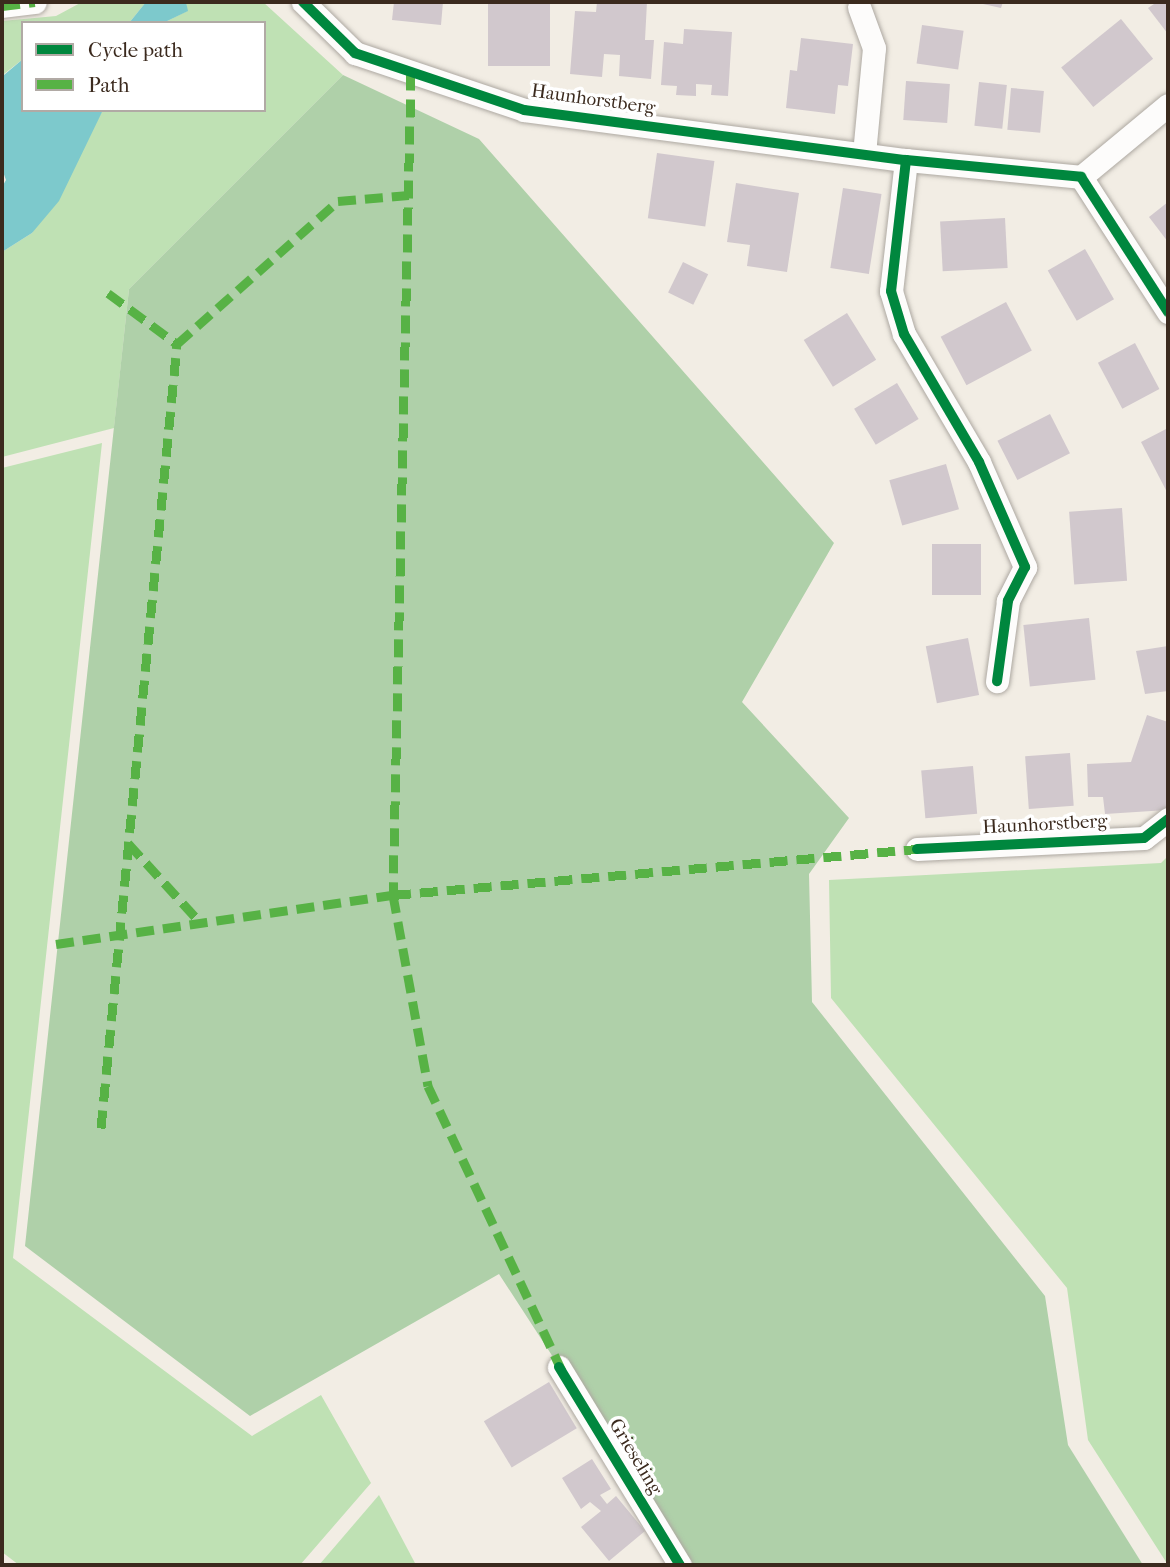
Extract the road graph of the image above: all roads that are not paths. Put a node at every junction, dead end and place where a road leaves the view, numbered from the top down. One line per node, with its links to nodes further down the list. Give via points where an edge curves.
1 (35, 2): 3 (street)
2 (303, 2): 6 (street, Haunhorstberg, via 355,53 524,110)
3 (2, 6)
4 (859, 7): 6 (street, via 874,47)
5 (1168, 105): 8 (street)
6 (864, 154): 7 (street, Haunhorstberg)
7 (906, 160): 8 (street, Haunhorstberg); 10 (street, via 891,291 904,334 979,462 1026,567 1008,601)
8 (1081, 177): 9 (street)
9 (1168, 312)
10 (997, 681)
11 (1168, 818): 12 (street, Haunhorstberg, via 1144,838)
12 (917, 849)
13 (559, 1367): 14 (street, Grieseling)
14 (680, 1565)

